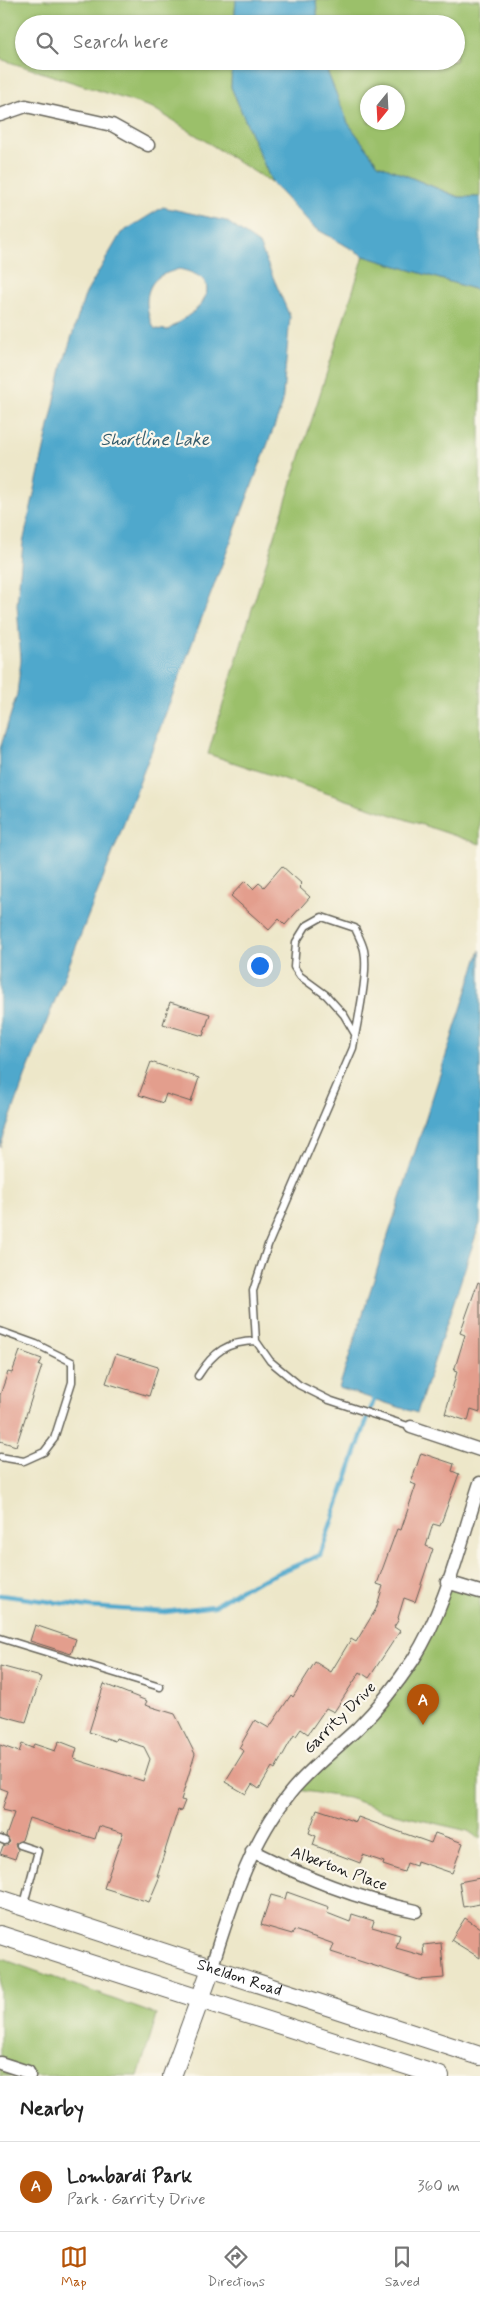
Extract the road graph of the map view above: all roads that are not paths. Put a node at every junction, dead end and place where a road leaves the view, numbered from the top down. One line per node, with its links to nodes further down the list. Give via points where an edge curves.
1 (0, 115): 2 (street, via 26,106 112,126)
2 (148, 145)
3 (355, 1034): 3 (lane, via 344,1015 326,995 300,976 294,967 296,942 306,926 322,917 355,928 364,950 363,989); 5 (lane, via 353,1048 265,1254 253,1291)
4 (0, 1331): 9 (lane, via 72,1362 72,1382 54,1439 44,1452 24,1461)
5 (256, 1341): 6 (lane, via 221,1349 208,1360); 7 (lane, via 270,1361 299,1385 329,1400)
6 (198, 1376)
7 (411, 1427): 8 (street)
8 (480, 1450)
9 (0, 1457)
10 (480, 1483): 11 (street, Garrity Drive)
11 (447, 1582): 12 (street); 16 (street, Garrity Drive, via 430,1627 395,1686 372,1713 309,1772 269,1822)
12 (480, 1592)
13 (0, 1638): 14 (lane)
14 (160, 1686)
15 (20, 1845): 18 (lane, via 38,1851)
16 (252, 1851): 19 (street, Alberton Place, via 312,1881 386,1905); 21 (street, Garrity Drive, via 236,1889)
17 (0, 1899): 18 (main road, Sheldon Road)
18 (23, 1906): 21 (main road, Sheldon Road)
19 (416, 1911)
20 (0, 1935): 22 (main road, Sheldon Road)
21 (211, 1969): 22 (main road); 23 (main road, Sheldon Road)
22 (200, 1998): 26 (main road); 27 (main road, Sheldon Road)
23 (480, 2056)
24 (0, 2063): 25 (street, via 28,2072)
25 (29, 2076)
26 (172, 2076)
27 (440, 2076)

